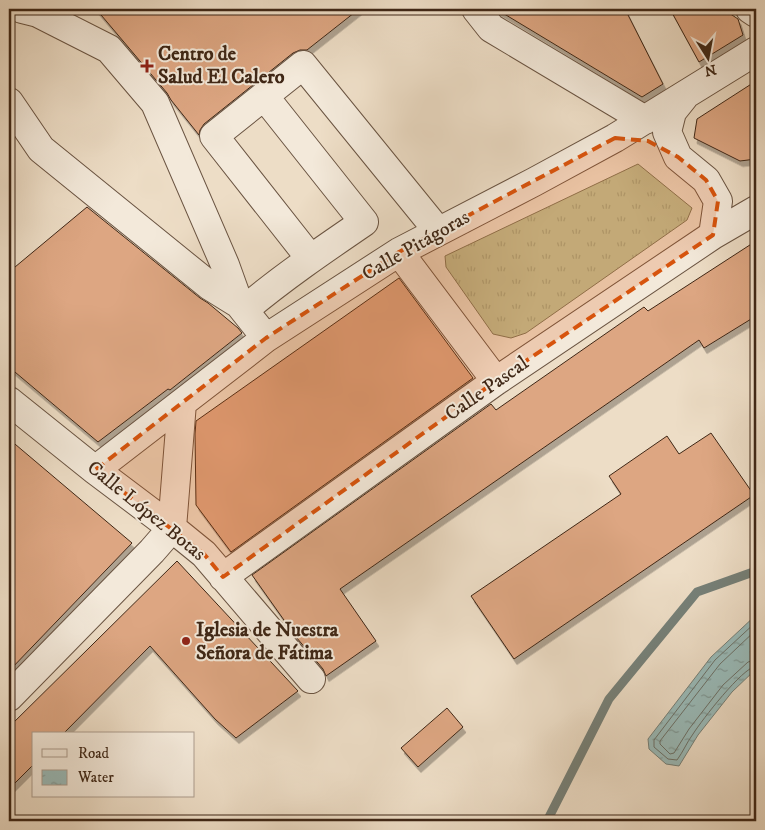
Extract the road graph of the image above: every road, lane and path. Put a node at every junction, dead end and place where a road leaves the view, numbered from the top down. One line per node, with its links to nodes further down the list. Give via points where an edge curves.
1 (14, 9): 5 (street)
2 (22, 9): 19 (street, via 38,13 109,49 155,103)
3 (476, 9): 11 (street, via 491,28)
4 (750, 9): 6 (street)
5 (9, 11)
6 (756, 13)
7 (756, 51): 9 (street, Calle Pitágoras)
8 (264, 96): 15 (street, via 303,65); 18 (street, via 214,136); 18 (street, via 364,222)
9 (684, 97): 11 (street, Calle Pitágoras); 13 (street, via 672,112 667,132)
10 (9, 102): 19 (street, via 41,149 210,286)
11 (645, 120): 12 (street, Calle Pitágoras)
12 (615, 138): 13 (street, via 648,141); 15 (street, Calle Pitágoras)
13 (678, 157): 16 (street, via 706,180 718,201)
14 (756, 210): 16 (street, Calle Pascal)
15 (438, 231): 17 (street, Calle Pitágoras)
16 (713, 235): 21 (street, Calle Pascal)
17 (399, 252): 20 (street, Calle Pitágoras); 21 (street)
18 (310, 258): 19 (street)
19 (241, 307): 20 (street)
20 (266, 338): 23 (street, Calle Pitágoras)
21 (496, 382): 26 (street, Calle Pascal)
22 (9, 401): 24 (street, Calle López Botas)
23 (182, 403): 24 (street, Calle Pitágoras); 25 (street)
24 (95, 470): 25 (street, Calle López Botas)
25 (172, 528): 26 (street, Calle López Botas, via 204,554); 28 (street)
26 (223, 576): 27 (street, Calle López Botas)
27 (311, 679)
28 (9, 697)

